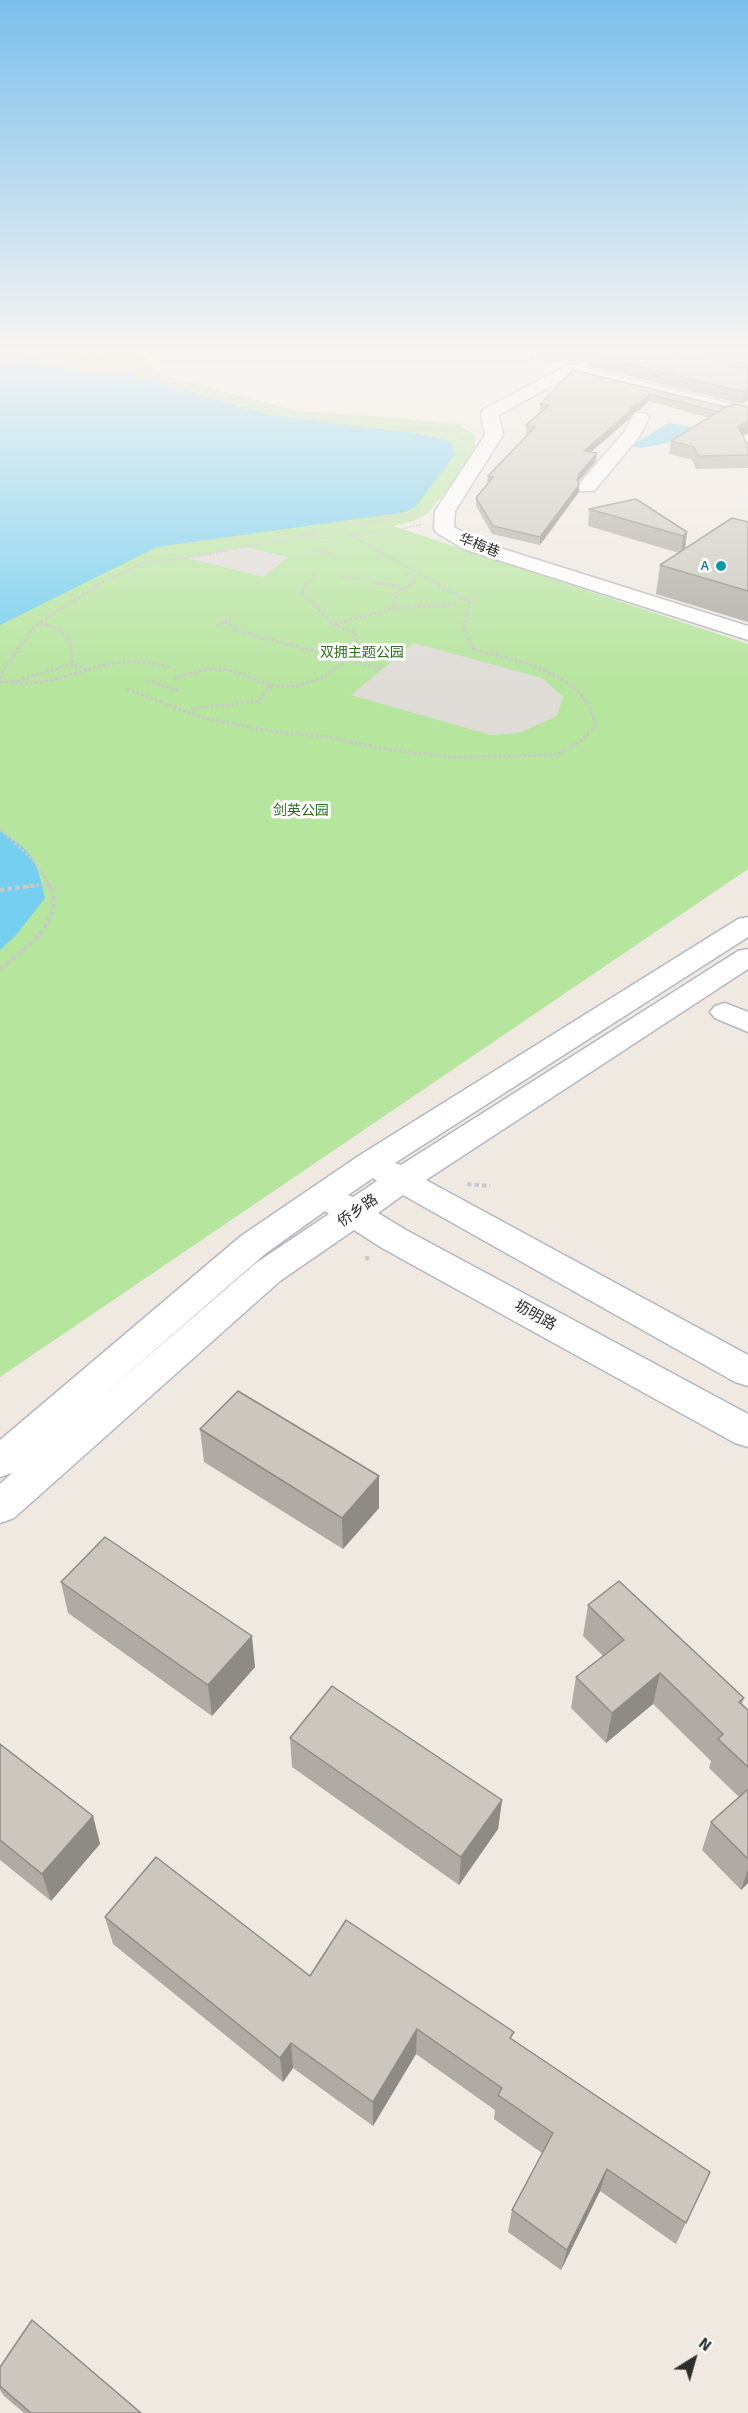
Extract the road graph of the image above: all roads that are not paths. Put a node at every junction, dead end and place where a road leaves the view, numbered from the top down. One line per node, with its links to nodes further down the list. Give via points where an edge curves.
1 (478, 460): 5 (street, 华梅巷, via 445,511 444,529 471,545)
2 (610, 460): 3 (street)
3 (587, 487)
4 (656, 580): 5 (street)
5 (631, 595): 6 (street, 华梅巷)
6 (748, 633)
7 (748, 925): 9 (street, 侨乡路)
8 (748, 957): 10 (street, 侨乡路)
9 (371, 1163): 10 (street); 11 (street, 侨乡路)
10 (402, 1180): 12 (street, 侨乡路); 13 (street)
11 (325, 1196): 12 (street, 坜明路); 15 (street, 侨乡路, via 253,1245)
12 (355, 1213): 14 (street, 坜明路, via 394,1239); 16 (street, 侨乡路, via 268,1272)
13 (748, 1372)
14 (748, 1432)
15 (0, 1462)
16 (0, 1507)

